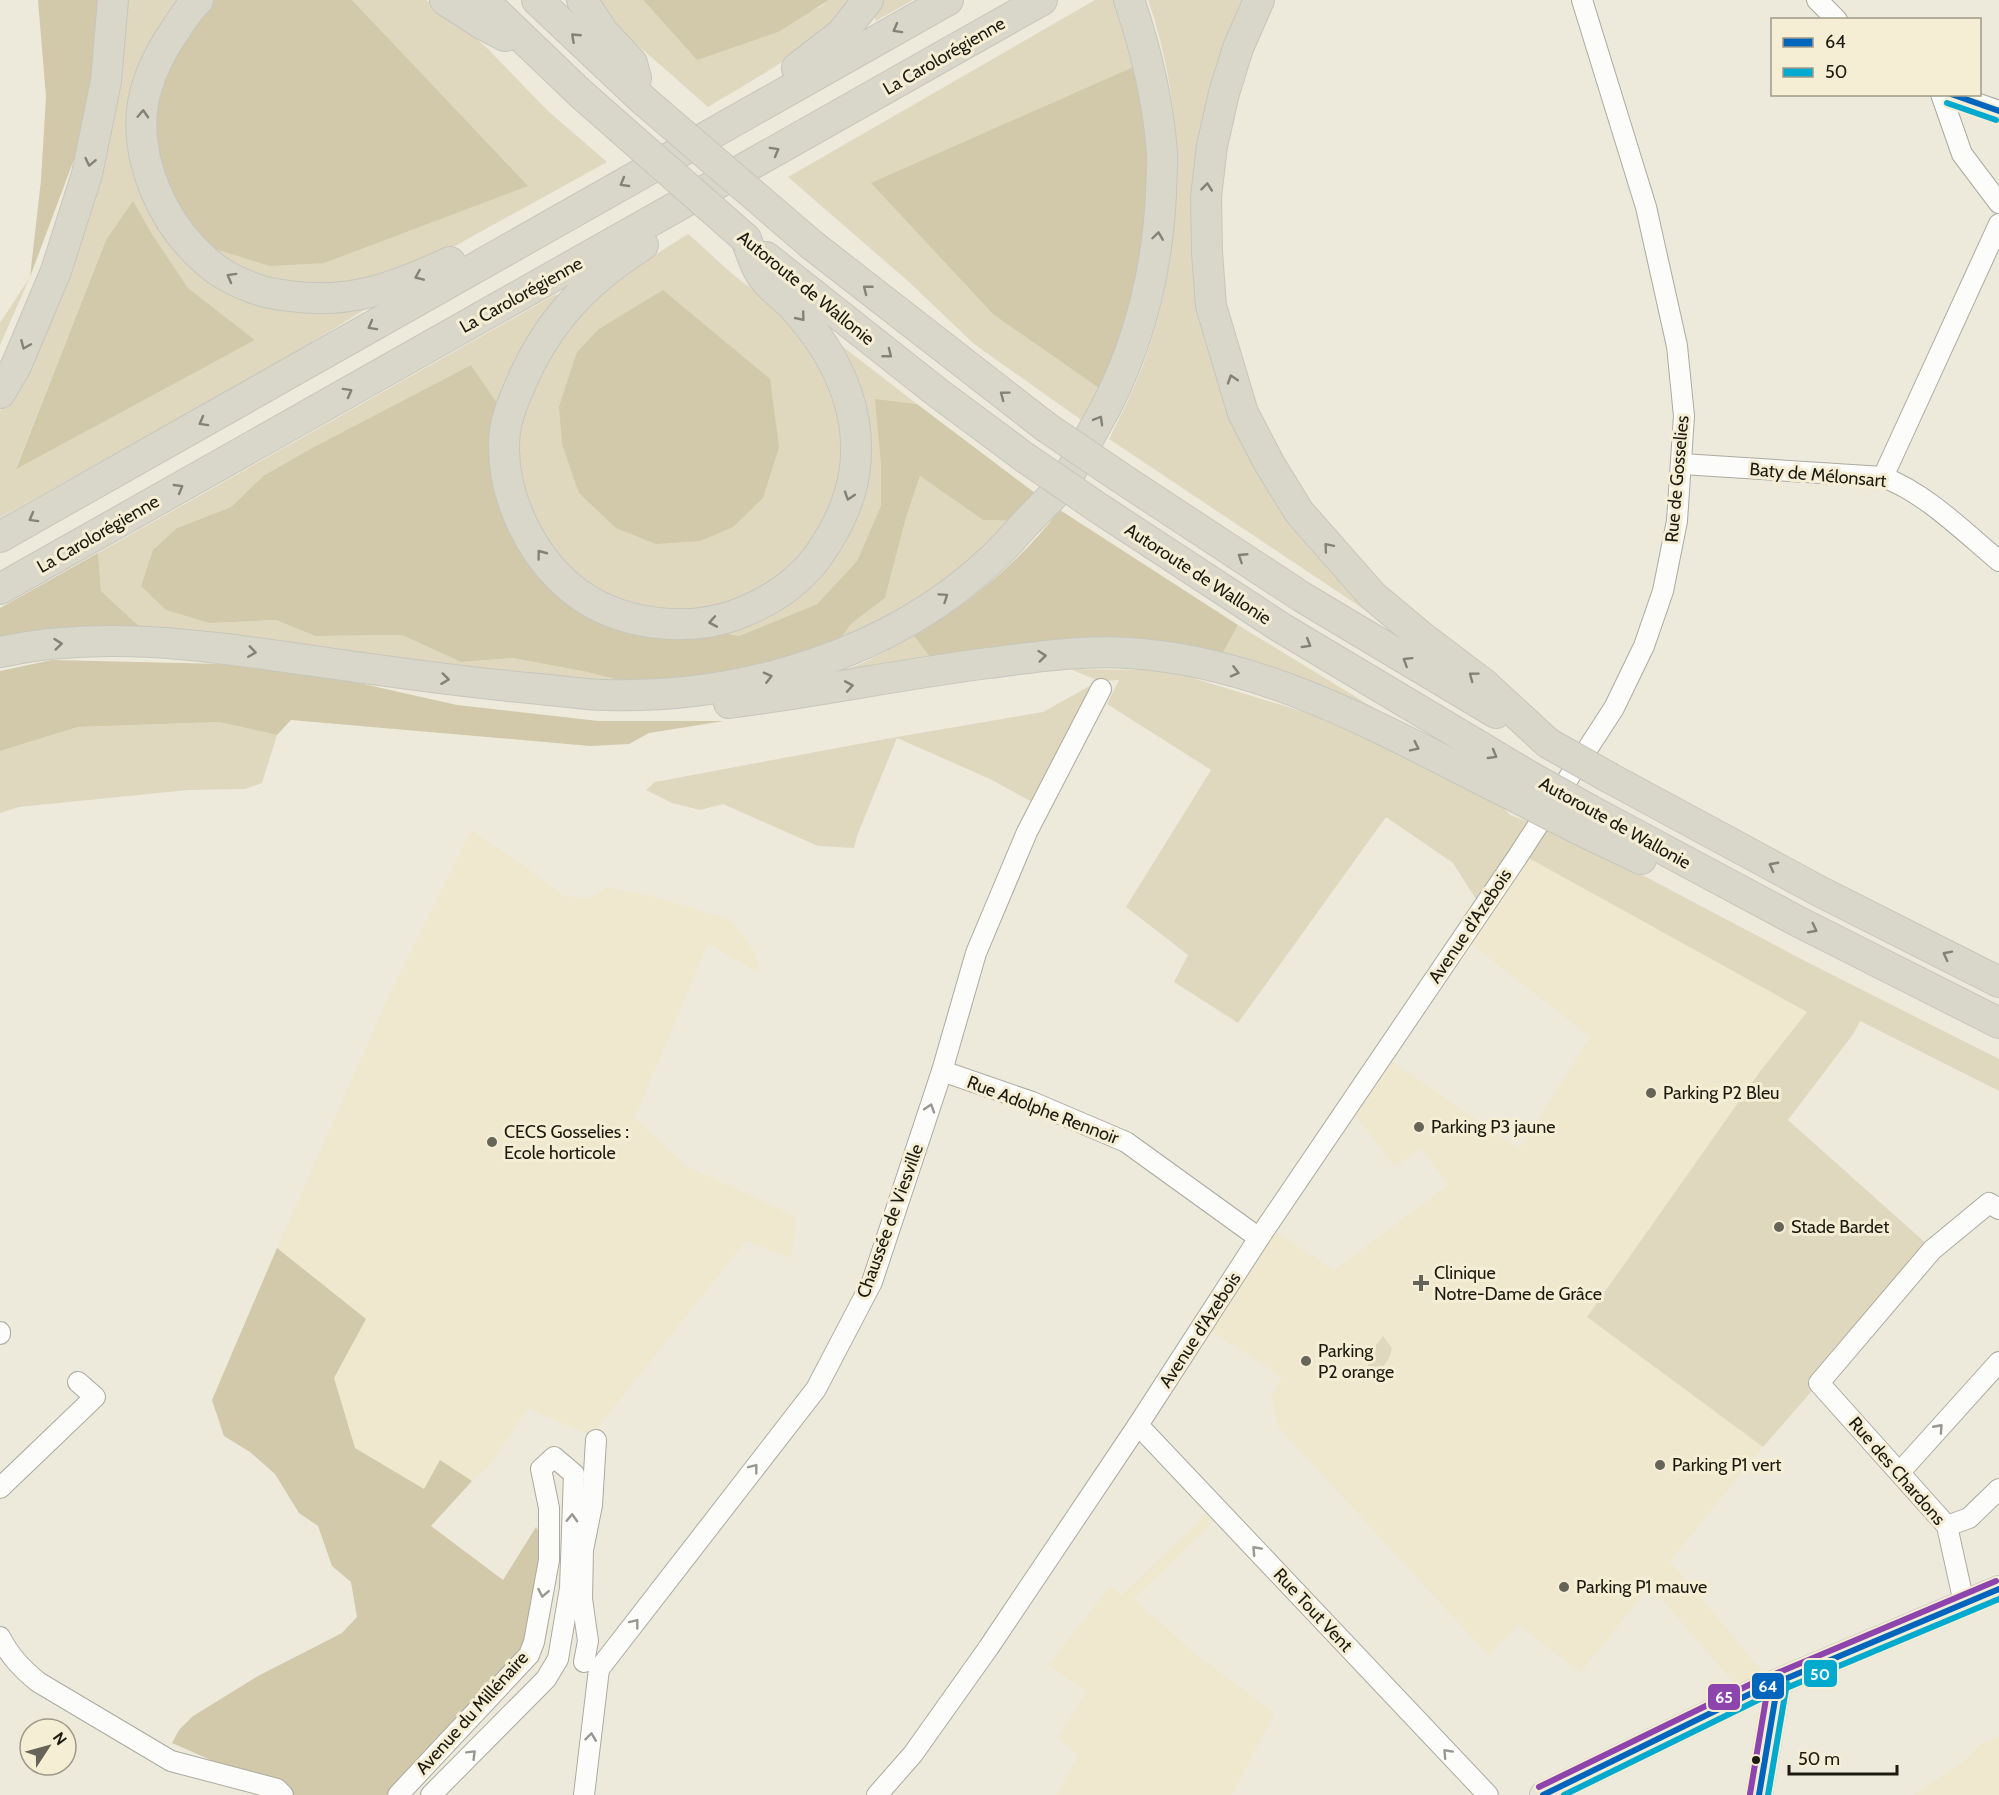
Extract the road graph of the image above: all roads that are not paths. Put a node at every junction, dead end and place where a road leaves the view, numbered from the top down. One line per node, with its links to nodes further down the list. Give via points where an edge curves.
1 (113, 0): 26 (highway, one-way to 26, via 106,81 87,174 56,271 16,366)
2 (198, 0): 24 (highway, one-way to 2, via 453,261 370,294 337,299 264,292 207,262 168,217 148,168 142,128 144,101 161,51)
3 (445, 0): 15 (highway)
4 (483, 0): 15 (highway, Autoroute de Wallonie)
5 (537, 0): 16 (highway, one-way to 5)
6 (582, 0): 16 (highway)
7 (868, 0): 20 (highway, via 841,33)
8 (948, 0): 20 (highway, one-way to 20)
9 (1042, 0): 21 (highway, La Carolorégienne, one-way to 9)
10 (1129, 0): 34 (highway, one-way to 10, via 693,691 749,682 808,667 863,646 955,590 992,559 1062,485 1110,402 1134,345 1150,290 1160,223 1162,156 1155,93)
11 (1259, 0): 35 (highway, one-way to 11, via 1484,684 1373,596 1299,512 1243,413 1211,306 1206,196 1224,93)
12 (1582, 0): 27 (street, Rue de Gosselies, via 1646,207 1675,335 1684,416)
13 (1817, 0): 14 (street)
14 (1835, 18)
15 (536, 53): 25 (highway, Autoroute de Wallonie, bridge, via 746,239)
16 (623, 68): 35 (highway, Autoroute de Wallonie, one-way to 16, bridge, via 1302,597 1046,427 812,245 642,99)
17 (1942, 96): 22 (street, via 1962,154)
18 (1956, 96): 19 (street)
19 (1999, 111)
20 (730, 123): 24 (highway, one-way to 24)
21 (724, 179): 25 (highway, one-way to 21, via 826,349 844,382 854,423 856,463 851,496 834,535 810,567 784,590 757,607 725,619 698,624 640,620 586,598 555,572 529,537 511,500 505,465 505,429 536,352 571,302 595,280 669,230); 31 (highway, La Carolorégienne, one-way to 21)
22 (1999, 203)
23 (1999, 224): 28 (street)
24 (533, 236): 29 (highway, one-way to 29)
25 (768, 270): 36 (highway, Autoroute de Wallonie, one-way to 36, bridge, via 1024,458)
26 (0, 393)
27 (1682, 464): 28 (street, Baty de Mélonsart); 37 (street, Rue de Gosselies, via 1677,521 1663,591 1644,646 1614,708)
28 (1883, 477): 30 (street, Baty de Mélonsart, via 1933,507)
29 (0, 537)
30 (1999, 561)
31 (0, 589)
32 (0, 652): 34 (highway, one-way to 34, via 83,641 169,642 492,685)
33 (1101, 688): 40 (street, Chaussée de Viesville, via 1027,832 976,953)
34 (606, 695): 36 (highway, one-way to 36, via 637,709 694,708 1047,655 1128,653 1190,661 1264,679)
35 (1548, 743): 38 (highway, Autoroute de Wallonie, one-way to 35, bridge, via 1820,891)
36 (1522, 787): 39 (highway, Autoroute de Wallonie, one-way to 39, bridge, via 1584,819 1645,861 1687,863)
37 (1516, 860): 42 (street, Avenue d'Azebois)
38 (1999, 982)
39 (1999, 1023)
40 (942, 1071): 42 (street, Rue Adolphe Rennoir, via 1032,1102 1126,1142); 56 (street, Chaussée de Viesville, one-way to 40, via 816,1389 872,1282)
41 (1994, 1206): 47 (street, Rue des Chardons, via 1932,1250 1820,1383)
42 (1259, 1238): 45 (street, Avenue d'Azebois)
43 (1999, 1362): 47 (street, one-way to 43)
44 (78, 1382): 48 (street, via 95,1397)
45 (1138, 1425): 62 (street, Avenue d'Azebois, via 989,1647 913,1754); 63 (street, Rue Tout Vent, one-way to 45)
46 (596, 1440): 56 (street, via 592,1505 583,1550 582,1599)
47 (1900, 1472): 50 (street, Rue des Chardons)
48 (0, 1488)
49 (1999, 1489): 50 (street, via 1969,1518)
50 (1947, 1526): 52 (street, Rue des Chardons)
51 (1999, 1589): 52 (main road)
52 (1964, 1604): 57 (main road)
53 (0, 1637): 58 (street, via 21,1669 38,1682 171,1761 277,1789)
54 (529, 1655): 55 (street); 55 (street, Avenue du Millénaire, one-way to 54, via 570,1588 574,1474 554,1457 541,1469 549,1508 549,1560); 59 (street, Avenue du Millénaire)
55 (558, 1659): 56 (street); 60 (street, Avenue du Millénaire, one-way to 55, via 546,1679)
56 (592, 1665): 61 (street, one-way to 56)
57 (1778, 1682): 64 (main road); 65 (main road)
58 (282, 1795)
59 (398, 1795)
60 (431, 1795)
61 (584, 1795)
62 (877, 1795)
63 (1488, 1795)
64 (1543, 1795)
65 (1759, 1795)

